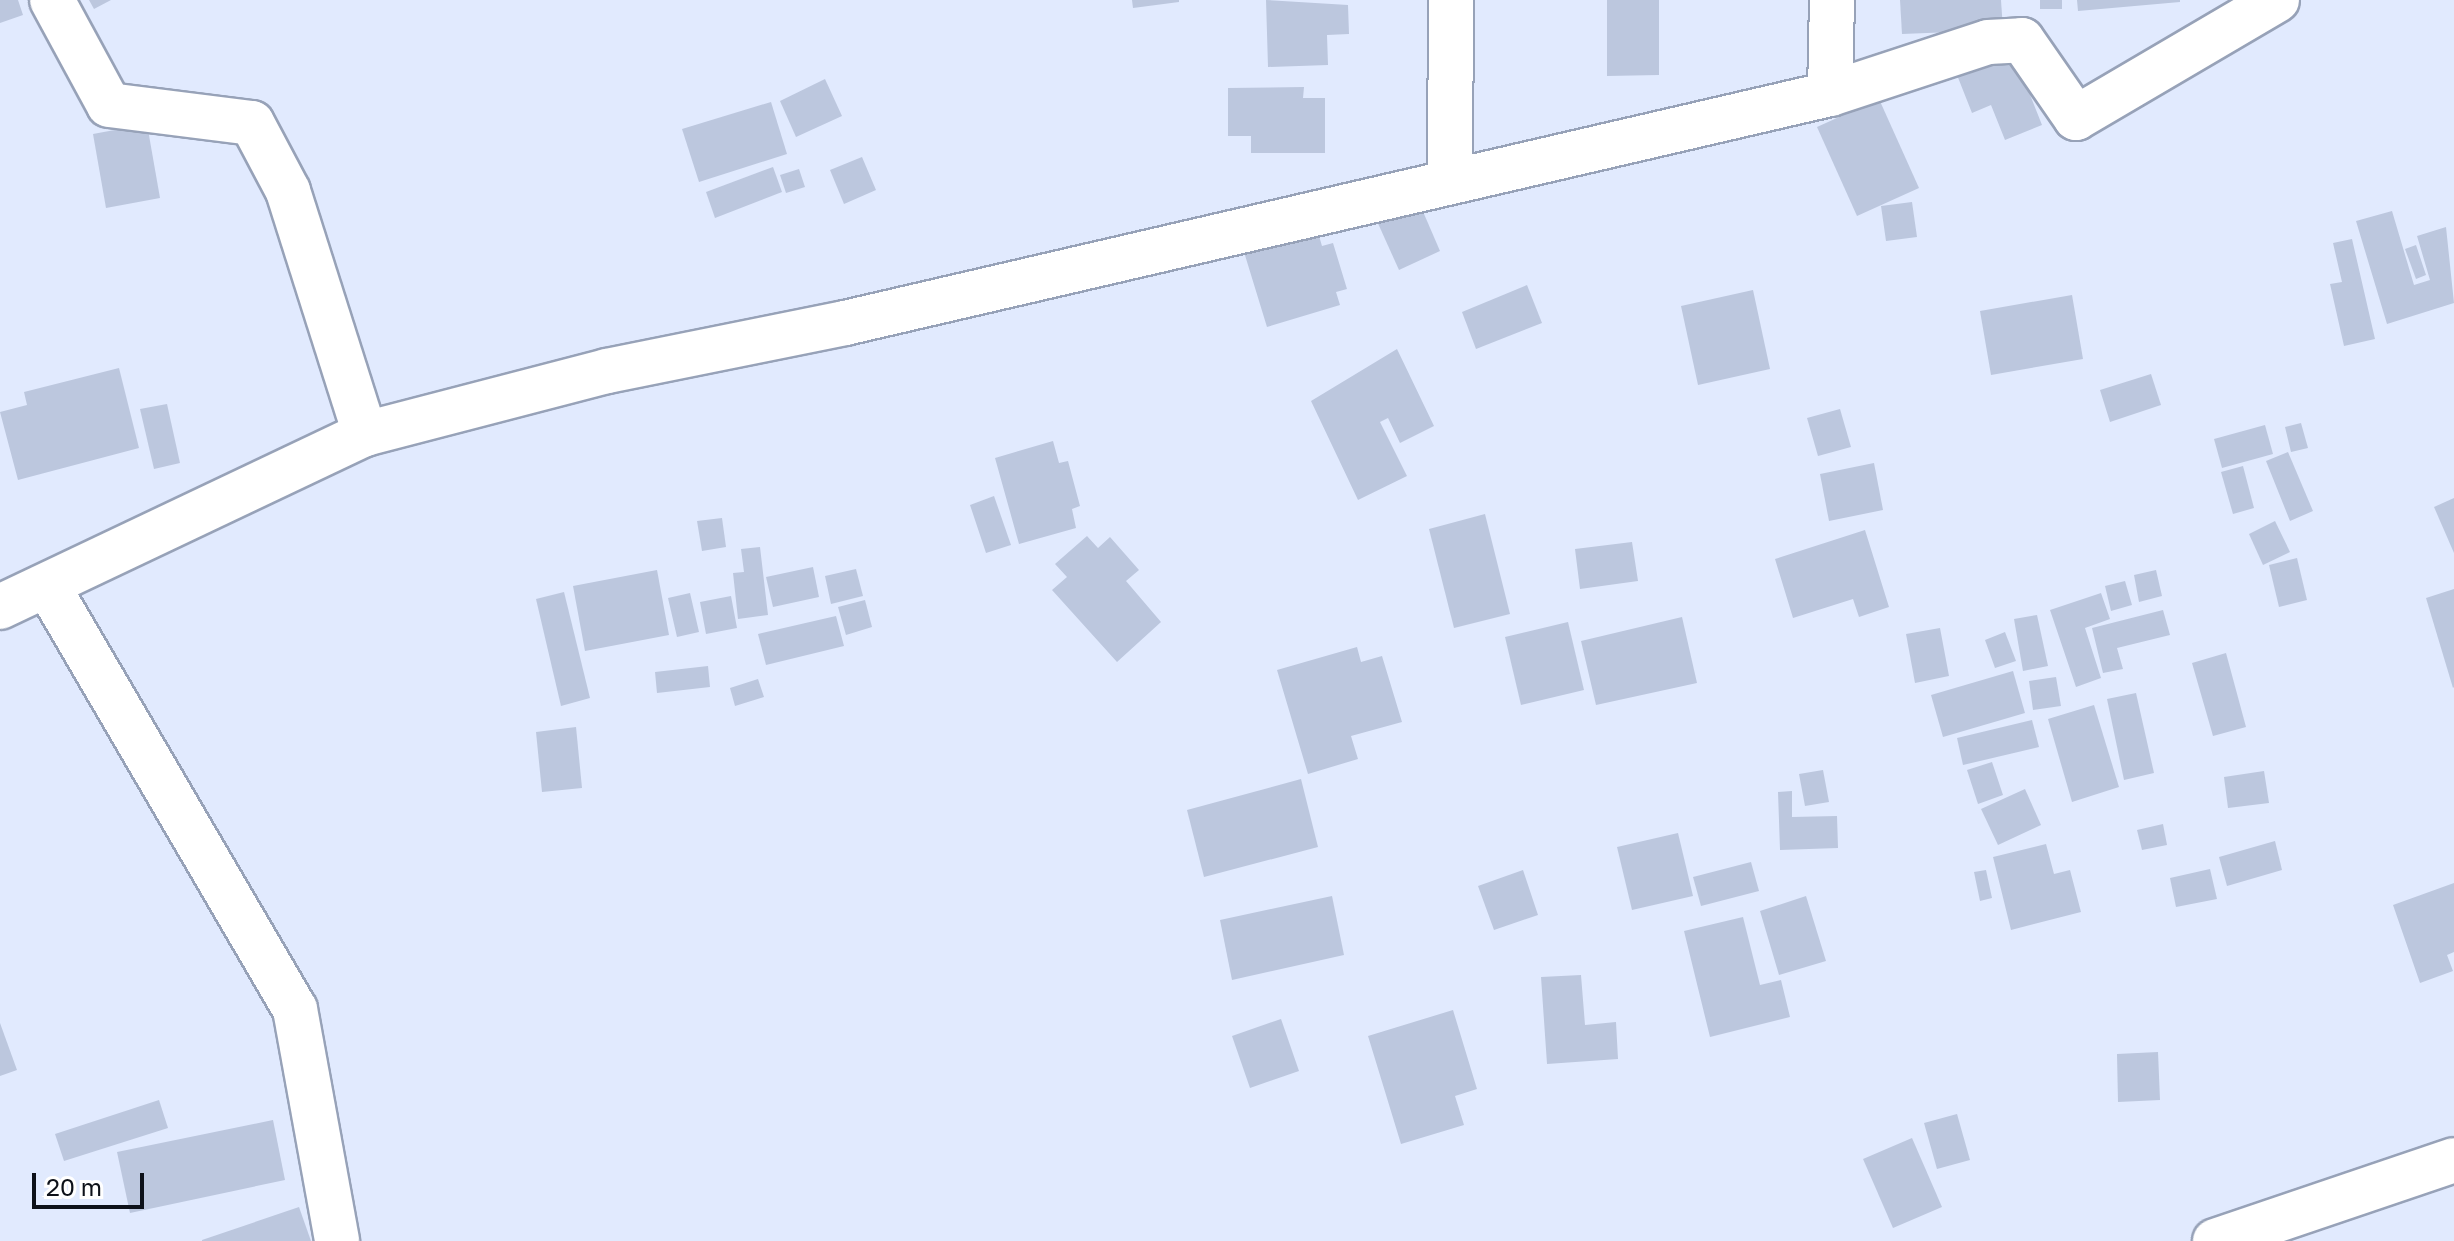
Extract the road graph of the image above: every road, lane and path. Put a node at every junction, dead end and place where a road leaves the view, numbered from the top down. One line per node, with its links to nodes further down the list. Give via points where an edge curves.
1 (52, 0): 8 (street, via 109,105 252,123 288,191)
2 (1451, 0): 7 (street)
3 (1832, 0): 6 (street)
4 (2277, 0): 5 (street)
5 (2231, 14): 6 (street, via 2076,118 2022,40 1947,52)
6 (1830, 94): 7 (street)
7 (1450, 180): 8 (street, via 845,323 607,371)
8 (365, 434): 9 (street)
9 (50, 590): 10 (street); 12 (street, via 295,1009)
10 (0, 607)
11 (2454, 1160): 13 (street)
12 (337, 1241)
13 (2215, 1241)

